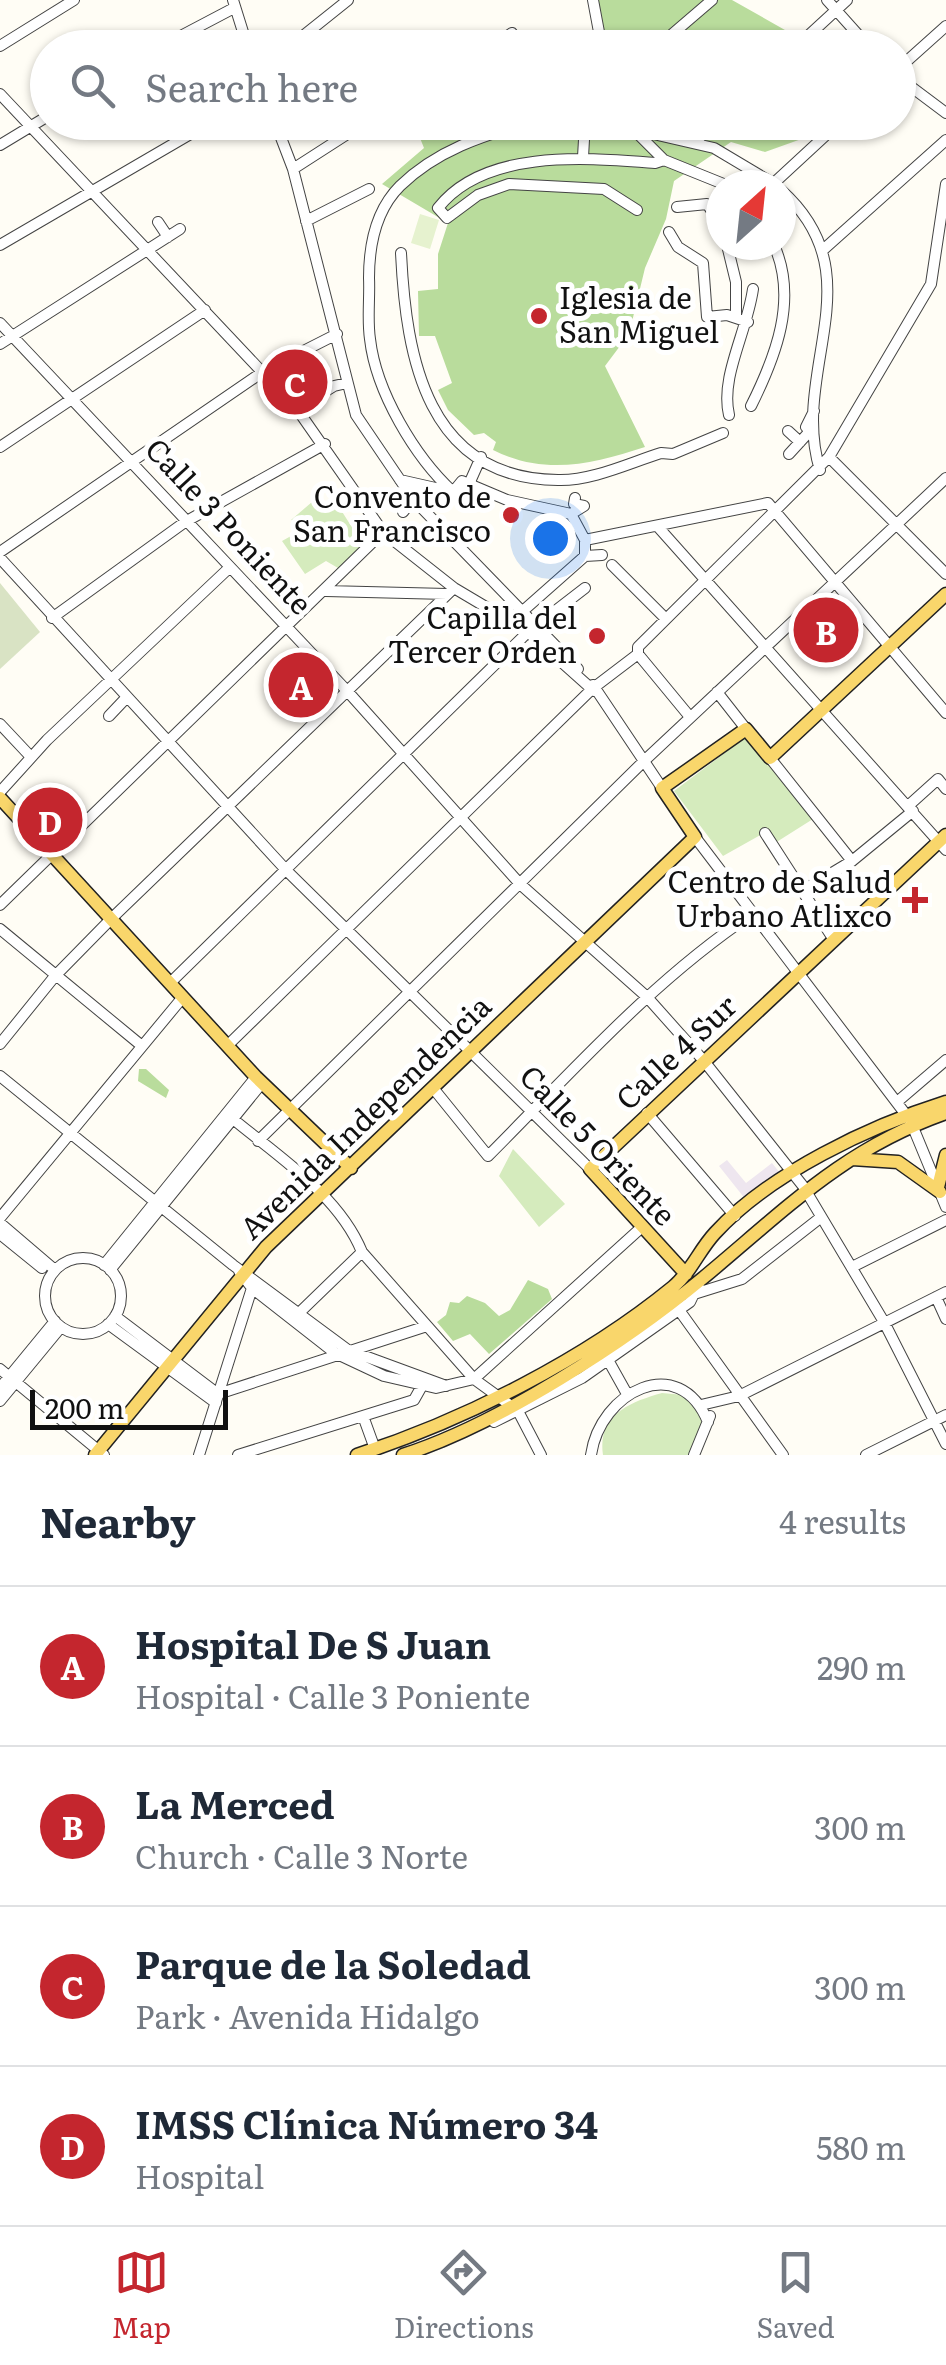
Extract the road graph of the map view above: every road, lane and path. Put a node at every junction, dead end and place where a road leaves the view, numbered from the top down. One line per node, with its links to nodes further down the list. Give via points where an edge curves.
1 (74, 0): 17 (street)
2 (348, 0): 12 (street)
3 (593, 0): 13 (street)
4 (712, 0): 14 (street)
5 (827, 0): 8 (street)
6 (847, 0): 8 (street)
7 (233, 4): 10 (street); 11 (street)
8 (836, 10): 15 (street); 16 (street)
9 (946, 26): 18 (street)
10 (189, 30)
11 (242, 30)
12 (310, 30)
13 (599, 30)
14 (677, 30)
15 (815, 30)
16 (854, 30)
17 (0, 46)
18 (916, 52)
19 (916, 91): 21 (street)
20 (0, 94): 22 (street)
21 (946, 114)
22 (30, 128): 34 (street)
23 (42, 140): 43 (street)
24 (179, 140): 43 (street)
25 (282, 140): 37 (street)
26 (338, 140): 37 (street)
27 (466, 140): 88 (street, via 398,188 368,249 372,352 397,419)
28 (583, 140): 35 (street)
29 (643, 140): 36 (street)
30 (687, 140): 33 (street)
31 (822, 140): 39 (street)
32 (946, 140): 54 (street)
33 (696, 142): 38 (street)
34 (0, 145)
35 (582, 157): 36 (street); 46 (street, via 481,176 438,208 447,218 478,195 509,184 604,189)
36 (664, 160): 40 (street)
37 (293, 169): 48 (street)
38 (753, 170)
39 (793, 170)
40 (706, 177)
41 (946, 184): 81 (street, via 931,284)
42 (369, 189): 48 (street)
43 (91, 190): 53 (street); 55 (street)
44 (706, 204): 45 (street)
45 (677, 207)
46 (637, 210)
47 (796, 211): 54 (street)
48 (306, 221): 64 (street)
49 (158, 222): 52 (street)
50 (180, 229): 52 (street)
51 (669, 232): 61 (street, via 702,263 707,317)
52 (168, 236): 55 (street)
53 (0, 245)
54 (824, 249): 72 (street, via 829,311)
55 (148, 251): 60 (street); 65 (street)
56 (401, 253): 80 (street, via 408,341 425,390 444,428)
57 (731, 260): 61 (street)
58 (778, 260): 70 (street, via 787,294)
59 (753, 290): 63 (street)
60 (206, 310): 67 (street); 69 (street)
61 (736, 317): 63 (street)
62 (0, 322): 65 (street, Calle 3 Poniente)
63 (748, 322): 73 (street, via 726,380)
64 (337, 334): 67 (street); 68 (street)
65 (13, 336): 66 (street); 69 (street, Calle 3 Poniente)
66 (0, 344)
67 (264, 371): 71 (street); 82 (street)
68 (343, 384): 71 (street); 86 (street)
69 (73, 396): 78 (street); 82 (street, Calle 3 Poniente)
70 (751, 406)
71 (297, 408): 77 (street)
72 (815, 408): 76 (street, via 803,421 810,431); 83 (street, via 812,455)
73 (729, 415)
74 (788, 431): 76 (street)
75 (723, 433): 84 (street, via 674,454 558,480)
76 (800, 442): 79 (street)
77 (324, 444): 95 (street); 98 (street)
78 (0, 447)
79 (789, 454)
80 (480, 457): 84 (street); 87 (street)
81 (829, 457): 83 (street); 96 (street)
82 (132, 460): 95 (street, Calle 3 Poniente); 100 (street)
83 (820, 470): 92 (street)
84 (523, 478): 91 (street)
85 (946, 478): 96 (street)
86 (400, 480): 88 (street, via 438,497); 90 (street)
87 (469, 484): 88 (street, via 462,481); 91 (street)
88 (453, 492)
89 (575, 498): 94 (street, via 574,504 584,506)
90 (413, 499): 93 (street); 112 (street)
91 (516, 502): 94 (street)
92 (772, 507): 97 (street); 106 (street); 107 (street)
93 (403, 512)
94 (571, 514): 99 (street)
95 (185, 522): 104 (street, Calle 3 Poniente); 113 (street)
96 (896, 522): 105 (street); 107 (street)
97 (659, 528): 99 (street); 106 (street)
98 (383, 532): 109 (street); 110 (street)
99 (585, 540): 102 (street)
100 (0, 555): 113 (street, Calle 5 Oriente)
101 (602, 555): 102 (street)
102 (585, 556): 112 (street)
103 (612, 565): 114 (street)
104 (228, 569): 115 (street, Calle 3 Poniente); 120 (street)
105 (946, 574)
106 (705, 579): 114 (street); 117 (street)
107 (834, 580): 117 (street); 118 (street)
108 (585, 588): 116 (street)
109 (326, 591): 110 (street); 115 (street)
110 (450, 591): 116 (street); 123 (street)
111 (946, 594): 118 (main road)
112 (524, 610): 116 (street)
113 (52, 618): 120 (street, Calle 5 Oriente)
114 (666, 619): 119 (street)
115 (286, 628): 123 (street, Calle 3 Poniente); 131 (street)
116 (534, 630): 121 (street); 132 (street)
117 (766, 646): 122 (street); 125 (street)
118 (890, 648): 125 (main road); 126 (street)
119 (638, 654): 121 (street); 128 (street)
120 (112, 680): 124 (street, Calle 5 Oriente); 133 (street)
121 (595, 690): 135 (street); 141 (street)
122 (717, 692): 128 (street); 130 (street)
123 (348, 693): 132 (street, Calle 3 Poniente); 139 (street)
124 (127, 697): 127 (street); 131 (street, Calle 5 Oriente)
125 (822, 712): 134 (main road); 140 (street)
126 (946, 713)
127 (109, 716)
128 (690, 717): 135 (street)
129 (0, 724): 133 (street)
130 (746, 728): 134 (main road); 136 (main road)
131 (170, 742): 139 (street, Calle 5 Oriente); 145 (street)
132 (406, 756): 141 (street, Calle 3 Poniente); 147 (street)
133 (31, 757): 138 (street)
134 (770, 758): 146 (street)
135 (643, 762): 136 (street); 148 (street)
136 (662, 788): 143 (main road)
137 (946, 789): 140 (street, via 938,779)
138 (0, 795): 145 (main road)
139 (229, 806): 147 (street, Calle 5 Oriente); 152 (street)
140 (910, 808): 144 (street); 146 (street)
141 (463, 818): 148 (street, Calle 3 Poniente); 154 (street)
142 (765, 833): 149 (street)
143 (695, 837): 151 (street); 155 (main road, Avenida Independencia)
144 (944, 842): 156 (main road, Calle 4 Sur)
145 (52, 855): 150 (street); 152 (main road)
146 (852, 861): 149 (street)
147 (287, 871): 154 (street, Calle 5 Oriente); 159 (street)
148 (520, 884): 155 (street, Calle 3 Poniente); 160 (street)
149 (802, 891): 156 (street)
150 (0, 905)
151 (752, 914): 157 (street); 161 (street, via 700,948)
152 (110, 920): 158 (street); 159 (main road)
153 (0, 929): 158 (street)
154 (347, 929): 160 (street, Calle 5 Oriente); 164 (street)
155 (584, 940): 161 (street, Calle 3 Poniente); 166 (main road, Avenida Independencia)
156 (834, 940): 157 (main road, Calle 4 Sur)
157 (799, 974): 168 (main road, Calle 4 Sur); 172 (street)
158 (55, 976): 163 (street); 165 (street)
159 (170, 983): 162 (main road)
160 (412, 992): 166 (street, Calle 5 Oriente); 174 (street)
161 (647, 997): 168 (street, Calle 3 Poniente); 177 (street)
162 (183, 998): 164 (main road); 165 (street)
163 (0, 1044)
164 (228, 1045): 170 (main road)
165 (142, 1046): 180 (street)
166 (470, 1052): 171 (main road, Avenida Independencia); 177 (street, Calle 5 Oriente)
167 (946, 1060): 172 (street)
168 (704, 1061): 175 (main road, Calle 4 Sur); 186 (street, Calle 3 Poniente)
169 (0, 1076): 180 (street)
170 (259, 1080): 174 (main road); 178 (street)
171 (433, 1088): 177 (street, via 488,1156); 184 (main road, Avenida Independencia)
172 (897, 1102): 179 (street)
173 (946, 1102): 179 (main road)
174 (290, 1110): 181 (street); 184 (main road)
175 (648, 1113): 185 (main road, Calle 4 Sur); 192 (street)
176 (946, 1113): 179 (main road)
177 (531, 1114): 185 (street, Calle 5 Oriente)
178 (230, 1116): 181 (street); 190 (street)
179 (910, 1120): 183 (main road); 186 (main road); 188 (street)
180 (71, 1133): 190 (street); 194 (street)
181 (258, 1141): 189 (street)
182 (946, 1155): 188 (main road)
183 (844, 1160): 187 (main road); 188 (main road, via 898,1162)
184 (351, 1168): 189 (main road, Avenida Independencia)
185 (590, 1170): 196 (main road, Calle 5 Oriente)
186 (792, 1170): 187 (street, Calle 3 Poniente); 192 (main road)
187 (804, 1189): 193 (street, Calle 3 Poniente); 204 (main road)
188 (939, 1190): 191 (street)
189 (324, 1195): 198 (street); 201 (main road, Avenida Independencia)
190 (158, 1203): 200 (street); 201 (street)
191 (946, 1207)
192 (735, 1216): 203 (main road, via 714,1233)
193 (820, 1218): 199 (street, Calle 3 Poniente); 206 (street, via 742,1279)
194 (0, 1220): 202 (street)
195 (946, 1220): 199 (street)
196 (642, 1228): 203 (main road, Calle 5 Oriente); 219 (street)
197 (0, 1234): 202 (street)
198 (362, 1252): 209 (street); 214 (street)
199 (852, 1267): 212 (street, Calle 3 Poniente)
200 (107, 1268): 202 (street, via 82,1258); 211 (street, via 120,1292)
201 (242, 1272): 205 (street); 209 (street); 217 (main road, Avenida Independencia)
202 (53, 1273): 213 (street, via 45,1300)
203 (686, 1274): 227 (main road)
204 (701, 1280): 206 (street); 227 (main road)
205 (252, 1288): 215 (street); 224 (street)
206 (694, 1294): 208 (street)
207 (941, 1294): 210 (street); 212 (street)
208 (680, 1310): 216 (street); 223 (street)
209 (300, 1312): 215 (street)
210 (946, 1319)
211 (111, 1320): 213 (street, via 87,1333); 217 (street)
212 (884, 1322): 223 (street); 232 (street, Calle 3 Poniente)
213 (58, 1324): 218 (street)
214 (427, 1326): 215 (street); 219 (street)
215 (341, 1352): 220 (street); 224 (street)
216 (608, 1360): 222 (street); 227 (street)
217 (169, 1365): 224 (street); 236 (main road, Avenida Independencia)
218 (8, 1376): 221 (street); 225 (street); 236 (street)
219 (474, 1379): 220 (street); 227 (street)
220 (424, 1383): 230 (street, via 414,1400)
221 (0, 1388)
222 (626, 1394): 228 (street, via 670,1387); 242 (street, via 598,1425)
223 (738, 1396): 226 (street); 244 (street)
224 (217, 1398): 237 (street)
225 (0, 1401)
226 (719, 1403): 228 (street); 231 (street)
227 (510, 1404): 234 (main road); 235 (main road); 241 (street)
228 (700, 1405): 231 (street)
229 (946, 1415): 232 (street)
230 (363, 1416): 234 (street); 238 (street)
231 (708, 1422): 243 (street)
232 (934, 1422): 233 (street, Calle 3 Poniente); 245 (street)
233 (946, 1444)
234 (375, 1449): 239 (main road)
235 (421, 1452): 240 (main road)
236 (99, 1454)
237 (199, 1455)
238 (238, 1455)
239 (357, 1455)
240 (403, 1455)
241 (541, 1455)
242 (592, 1455)
243 (694, 1455)
244 (783, 1455)
245 (866, 1455)

